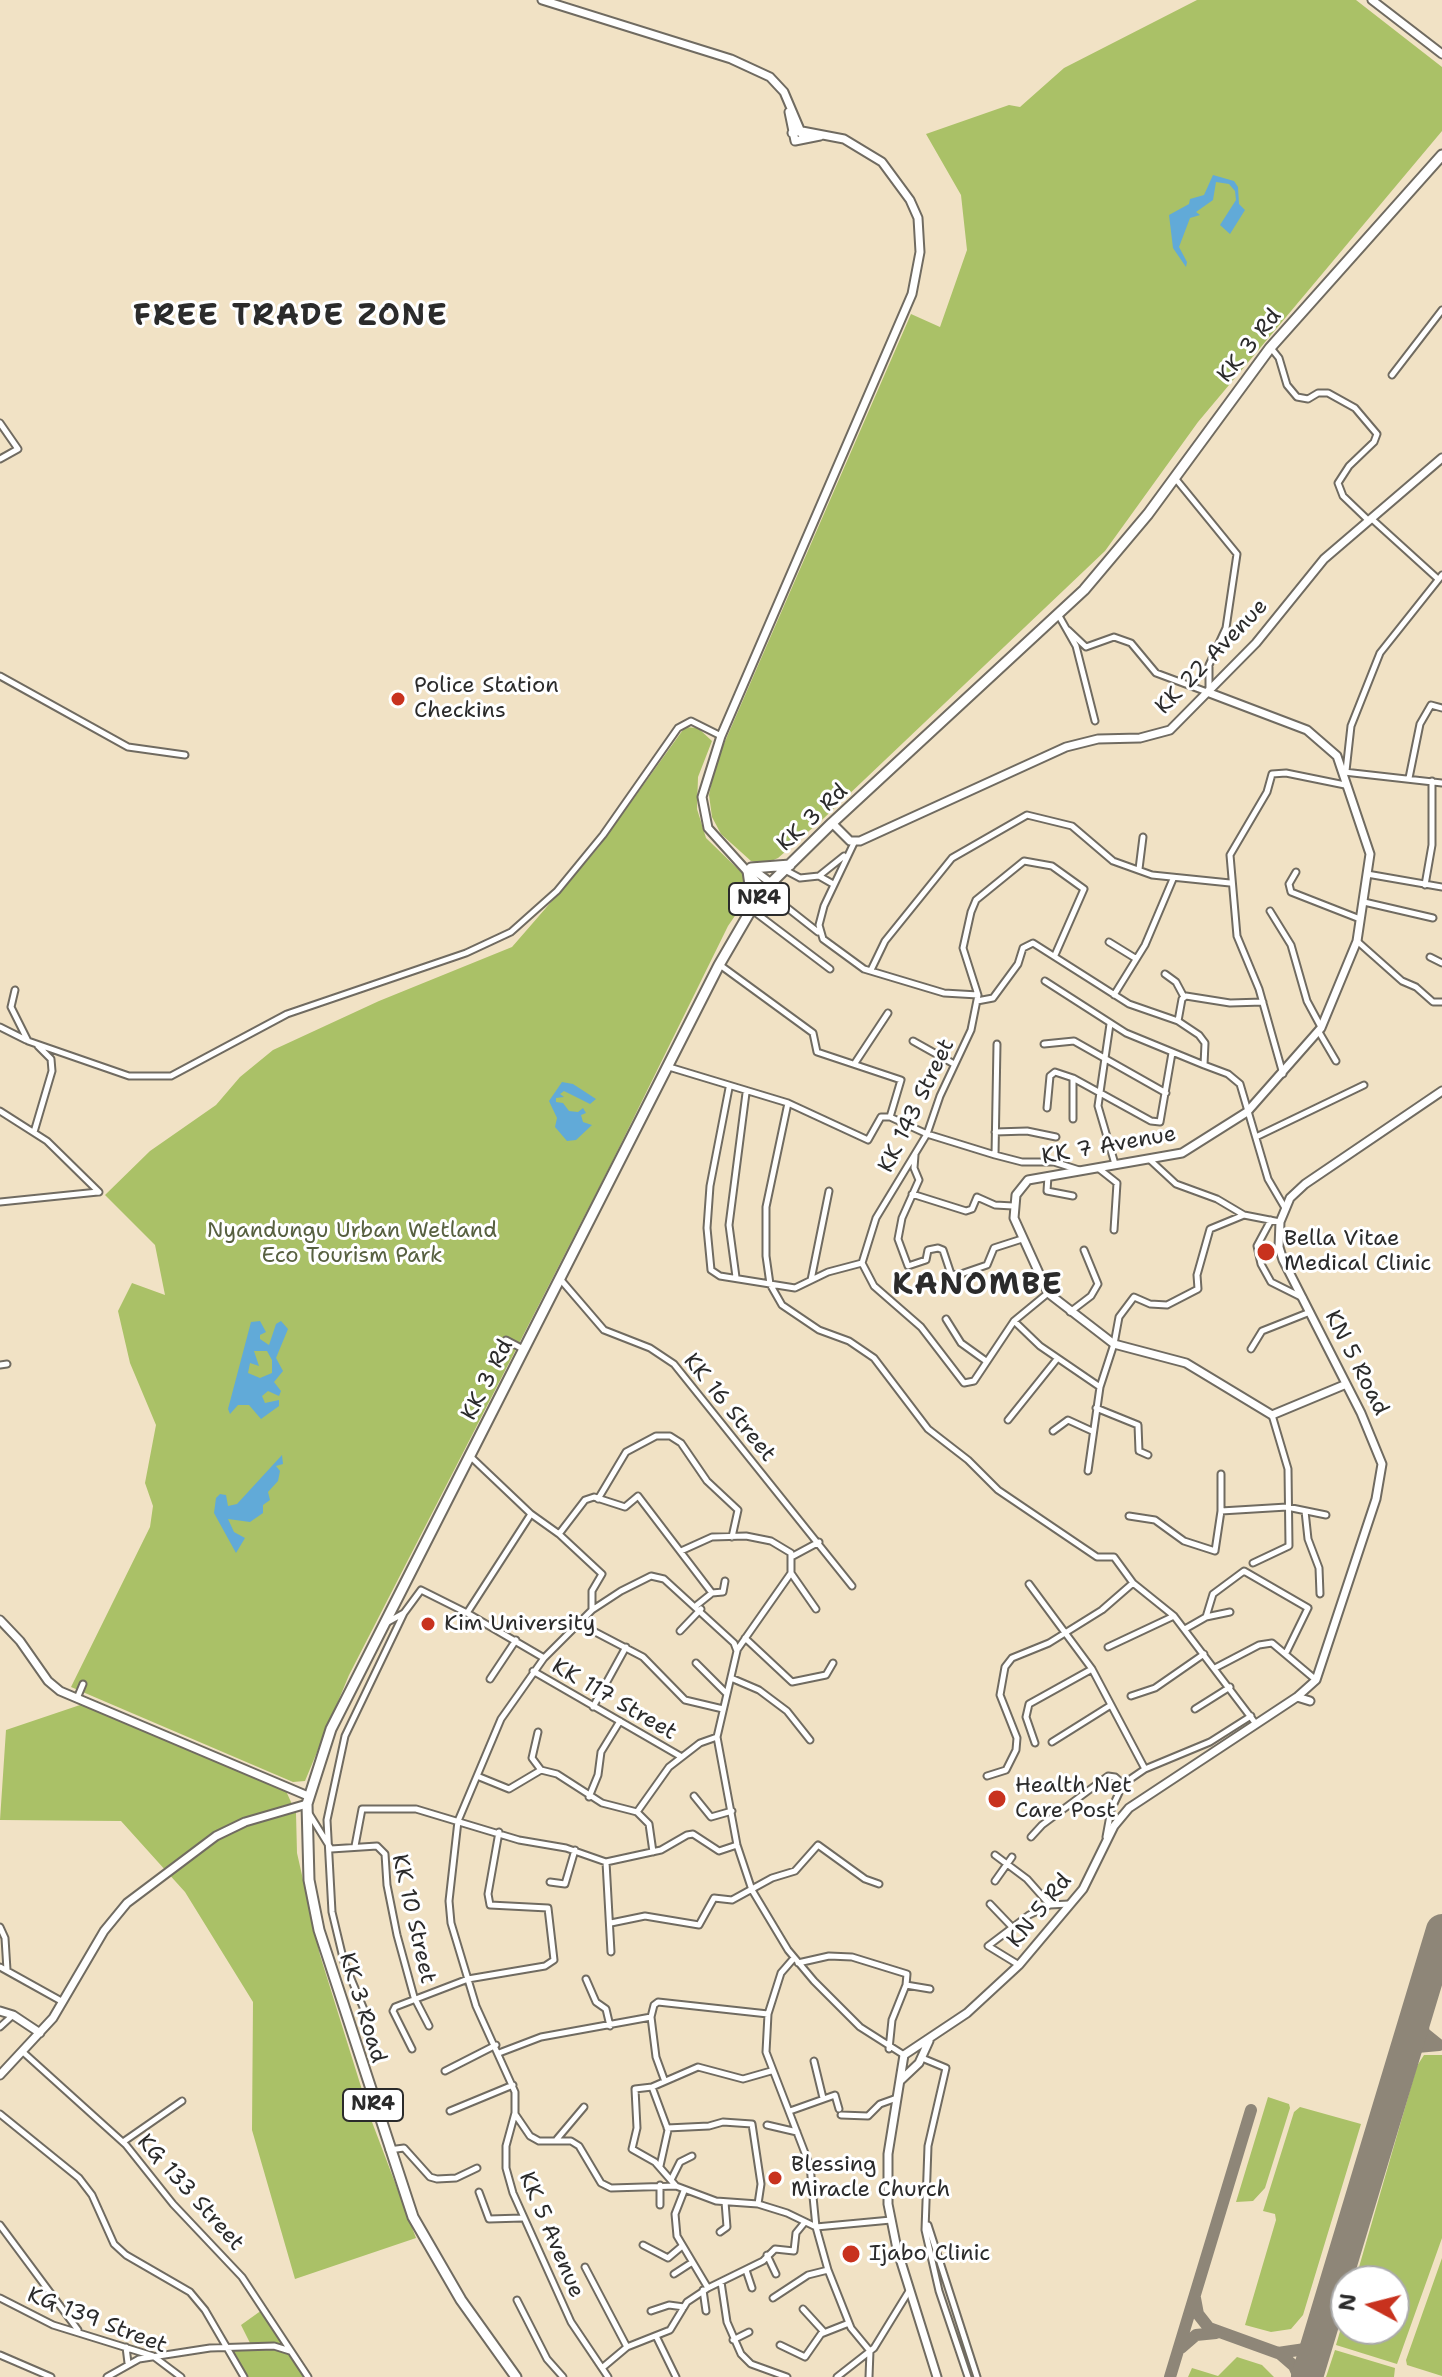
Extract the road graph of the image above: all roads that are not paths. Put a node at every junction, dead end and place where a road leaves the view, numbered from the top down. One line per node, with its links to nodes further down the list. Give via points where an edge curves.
1 (542, 0): 4 (main road, via 749,66 770,77)
2 (1372, 0): 3 (main road)
3 (1442, 54)
4 (787, 103): 5 (main road); 5 (main road, via 792,133)
5 (803, 135): 22 (main road, via 826,135 864,148 893,172 918,218 919,266 912,294)
6 (1442, 155): 8 (highway, KK 3 Rd / NR4)
7 (1442, 310): 9 (street)
8 (1270, 348): 13 (highway, KK 3 Rd / NR4); 14 (street, via 1297,397 1328,393 1355,408 1377,434 1338,483 1343,496)
9 (1392, 375)
10 (0, 423): 12 (street, via 18,449)
11 (1442, 458): 14 (main road, KK 22 Avenue)
12 (0, 459)
13 (1175, 477): 16 (highway, KK 3 Rd / NR4, via 1121,548); 19 (street, via 1237,554 1226,628 1209,665)
14 (1371, 520): 15 (street); 19 (main road, KK 22 Avenue, via 1324,559 1256,643)
15 (1440, 577): 24 (street, via 1389,639 1374,666 1348,737)
16 (1059, 616): 17 (street); 29 (highway, KK 3 Rd / NR4)
17 (1068, 630): 19 (street, via 1086,647 1114,637 1131,643 1156,673); 21 (street)
18 (0, 676): 23 (street, via 122,744)
19 (1208, 691): 24 (main road, KK 7 Avenue, via 1319,736); 31 (main road, KK 22 Avenue, via 1170,730 1066,747)
20 (1442, 708): 25 (street, via 1431,705 1420,724)
21 (1095, 721)
22 (721, 736): 35 (main road, via 702,797 703,813 720,843); 73 (street, via 691,721 678,728 557,891 501,938 287,1014 171,1076 129,1076)
23 (185, 755)
24 (1344, 772): 25 (street); 28 (main road, KK 7 Avenue)
25 (1409, 778): 26 (street)
26 (1432, 781): 27 (street); 42 (street, via 1432,845)
27 (1442, 783)
28 (1345, 785): 37 (main road, KK 7 Avenue, via 1369,846); 40 (street, via 1286,773 1270,775 1267,792 1230,855)
29 (832, 823): 31 (main road); 33 (highway, KK 3 Rd / NR4)
30 (1143, 837): 34 (street)
31 (854, 843): 32 (street)
32 (848, 853): 38 (street); 41 (street)
33 (787, 867): 35 (highway); 38 (street, via 800,878); 43 (highway, KK 3 Rd / NR4)
34 (1139, 869): 39 (street); 59 (street, via 1113,861 1072,826 1041,816 1020,817 952,858 885,941)
35 (749, 870): 43 (main road); 46 (highway)
36 (1296, 872): 49 (street, via 1291,892)
37 (1367, 874): 42 (street); 45 (main road, KK 7 Avenue)
38 (819, 876): 41 (street)
39 (1173, 879): 40 (street); 55 (street)
40 (1230, 883): 66 (street, via 1240,946)
41 (833, 884): 50 (street)
42 (1425, 885): 44 (street)
43 (768, 887): 46 (highway, KK 3 Rd / NR4); 50 (street)
44 (1442, 887)
45 (1364, 902): 48 (street); 49 (main road, KK 7 Avenue)
46 (752, 908): 57 (highway, KK 3 Rd / NR4); 58 (street)
47 (1270, 911): 72 (street, via 1291,945)
48 (1433, 918)
49 (1361, 920): 51 (main road, KK 7 Avenue)
50 (819, 932): 59 (street, via 858,966)
51 (1357, 941): 67 (street, via 1402,981 1433,1002); 72 (main road, KK 7 Avenue)
52 (1109, 942): 55 (street)
53 (1055, 955): 63 (street); 65 (street, via 1027,943 993,998); 65 (street, via 1084,889 1052,866 1024,861 976,900 963,940)
54 (1430, 957): 56 (street)
55 (1135, 958): 63 (street)
56 (1442, 963)
57 (719, 965): 80 (street, via 813,1033 817,1052); 83 (highway, KK 3 Rd / NR4)
58 (830, 969)
59 (871, 970): 65 (street)
60 (1165, 974): 64 (street)
61 (1045, 981): 70 (street)
62 (15, 990): 73 (street, via 11,1007)
63 (1114, 996): 69 (street)
64 (1184, 997): 66 (street); 69 (street)
65 (977, 998): 81 (street, KK 143 Street, via 967,1040)
66 (1263, 1002): 84 (street)
67 (1442, 1002)
68 (888, 1013): 80 (street)
69 (1178, 1021): 82 (street, via 1205,1043)
70 (1110, 1024): 77 (street); 78 (street)
71 (0, 1027): 73 (street)
72 (1320, 1030): 79 (street); 84 (main road, KK 7 Avenue)
73 (28, 1041): 98 (street, via 45,1051 52,1065)
74 (913, 1041): 81 (street)
75 (997, 1044): 99 (street)
76 (1044, 1044): 78 (street, via 1074,1041)
77 (1172, 1053): 82 (street); 91 (street)
78 (1105, 1060): 90 (street); 91 (street)
79 (1336, 1061)
80 (855, 1063): 96 (street, via 902,1082)
81 (954, 1064): 100 (street, KK 143 Street)
82 (1204, 1065): 95 (street, via 1240,1084)
83 (669, 1067): 87 (street); 123 (highway, KK 3 Rd / NR4)
84 (1283, 1075): 95 (main road, KK 7 Avenue)
85 (1073, 1078): 90 (street); 93 (street, via 1052,1073); 97 (street)
86 (1364, 1085): 102 (street)
87 (729, 1088): 89 (street); 122 (street, via 707,1228 711,1270)
88 (1442, 1091): 115 (main road, KN 5 Road, via 1305,1184)
89 (746, 1093): 92 (street); 122 (street, via 729,1225)
90 (1098, 1093): 91 (street, via 1156,1123); 106 (street)
91 (1166, 1093)
92 (788, 1103): 96 (street, via 868,1140 881,1117); 125 (street, via 766,1207)
93 (1047, 1108)
94 (0, 1111): 98 (street)
95 (1247, 1112): 102 (street); 105 (main road, KK 7 Avenue, via 1182,1153)
96 (890, 1117): 100 (street)
97 (1073, 1119)
98 (34, 1132): 113 (street, via 99,1192)
99 (995, 1132): 101 (street); 104 (street)
100 (927, 1134): 103 (street, KK 143 Street); 104 (street)
101 (1056, 1137)
102 (1256, 1137): 115 (street, via 1268,1179)
103 (916, 1150): 111 (street, via 919,1180); 121 (street, KK 143 Street, via 876,1218)
104 (995, 1155): 108 (street)
105 (1149, 1159): 106 (main road, KK 7 Avenue); 116 (street, via 1176,1184)
106 (1115, 1164): 107 (main road, KK 7 Avenue)
107 (1098, 1168): 108 (main road, KK 7 Avenue); 118 (street, via 1117,1183)
108 (1081, 1171): 109 (main road, KK 7 Avenue)
109 (1048, 1176): 112 (street, via 1047,1191); 114 (main road, KK 7 Avenue, via 1021,1185)
110 (829, 1191): 124 (street)
111 (912, 1194): 114 (street, via 966,1211 977,1197); 119 (street, via 898,1239 908,1266 926,1260 928,1250 938,1248 951,1274 958,1275 987,1265 994,1248)
112 (1073, 1196)
113 (0, 1202)
114 (1013, 1206): 119 (main road)
115 (1285, 1208): 117 (main road, KN 5 Road)
116 (1244, 1215): 117 (street); 133 (street, via 1208,1232 1198,1289 1167,1305 1138,1297 1129,1301 1119,1317)
117 (1276, 1221): 127 (main road, KN 5 Road, via 1279,1247); 127 (street, via 1257,1246 1261,1264 1271,1282)
118 (1114, 1230)
119 (1022, 1239): 126 (main road)
120 (1084, 1250): 128 (street, via 1098,1284)
121 (862, 1263): 124 (street); 137 (street, via 874,1286 921,1327 964,1383 974,1381)
122 (736, 1277): 125 (street)
123 (560, 1279): 134 (highway, KK 3 Rd / NR4); 158 (street, KK 16 Street, via 604,1330 674,1364)
124 (811, 1280): 125 (street, via 795,1288)
125 (770, 1284): 164 (street, via 788,1311 874,1358 928,1429 991,1485 1097,1557 1114,1557)
126 (1048, 1293): 128 (main road); 131 (street)
127 (1304, 1299): 129 (main road, KN 5 Road)
128 (1070, 1312): 133 (main road)
129 (1310, 1312): 135 (street, via 1262,1331); 138 (main road, KN 5 Road)
130 (946, 1319): 137 (street, via 961,1343)
131 (1014, 1321): 136 (street); 137 (street)
132 (506, 1340): 134 (street)
133 (1114, 1344): 139 (street); 141 (main road, via 1186,1363)
134 (524, 1349): 146 (highway, KK 3 Rd / NR4)
135 (1251, 1349)
136 (1057, 1359): 139 (street); 142 (street)
137 (986, 1361)
138 (1344, 1385): 141 (main road); 198 (main road, KN 5 Road, via 1375,1443 1381,1481)
139 (1100, 1387): 140 (street)
140 (1096, 1408): 144 (street); 145 (street, via 1138,1425 1139,1451)
141 (1272, 1415): 150 (street, via 1288,1469)
142 (1008, 1420)
143 (1053, 1431): 144 (street, via 1068,1420)
144 (1092, 1431): 147 (street)
145 (1148, 1455)
146 (470, 1456): 153 (street); 179 (highway, KK 3 Rd / NR4)
147 (1088, 1471)
148 (1221, 1474): 151 (street)
149 (598, 1499): 156 (street, via 585,1500); 157 (street, via 626,1452 656,1436 670,1436 738,1510); 159 (street, via 625,1507 638,1496)
150 (1287, 1507): 151 (street); 152 (street); 161 (street, via 1288,1549)
151 (1221, 1511): 155 (street, via 1213,1551 1184,1541 1155,1520)
152 (1305, 1511): 154 (street); 168 (street)
153 (531, 1514): 156 (street); 174 (street)
154 (1326, 1515)
155 (1129, 1516)
156 (559, 1534): 171 (street, via 602,1574 592,1591)
157 (732, 1537): 159 (street, via 707,1538); 160 (street, via 771,1541)
158 (819, 1542): 160 (street); 166 (street, KK 16 Street)
159 (681, 1551): 167 (street)
160 (793, 1556): 162 (street)
161 (1253, 1563)
162 (791, 1573): 170 (street); 183 (street)
163 (725, 1581): 167 (street, via 723,1592)
164 (1133, 1583): 175 (street); 182 (street)
165 (1029, 1584): 182 (street)
166 (852, 1586)
167 (712, 1593): 169 (street)
168 (1320, 1594)
169 (699, 1607): 171 (street, KK 5 Avenue, via 670,1582 651,1576); 181 (street); 187 (street, KK 5 Avenue, via 730,1636)
170 (816, 1609)
171 (592, 1610): 177 (street, KK 5 Avenue)
172 (1230, 1612): 176 (street)
173 (404, 1613): 174 (street, via 421,1590); 179 (street); 235 (street, via 345,1736 331,1789)
174 (467, 1613): 184 (street)
175 (1174, 1616): 180 (street); 186 (street)
176 (1206, 1617): 180 (street); 188 (street, via 1213,1594 1246,1572 1308,1608)
177 (578, 1623): 185 (street); 190 (street, KK 5 Avenue)
178 (1, 1624): 202 (main road, via 48,1681)
179 (386, 1624): 228 (highway, KK 3 Rd / NR4, via 331,1729)
180 (1185, 1629): 189 (street)
181 (680, 1631)
182 (1065, 1632): 194 (street); 224 (street, via 1012,1658 1005,1667 1000,1695 1017,1738 1016,1750 1006,1770)
183 (745, 1638): 187 (street); 192 (street, via 792,1682 826,1675)
184 (516, 1640): 190 (street); 197 (street)
185 (626, 1647): 207 (street); 208 (street, via 685,1700)
186 (1108, 1647)
187 (737, 1651): 196 (street)
188 (1287, 1651): 193 (street, via 1269,1643); 198 (street)
189 (1204, 1654): 193 (street); 203 (street, via 1155,1688)
190 (544, 1658): 195 (street, KK 5 Avenue)
191 (696, 1663): 201 (street)
192 (833, 1663)
193 (1215, 1668): 200 (street)
194 (1092, 1669): 206 (street); 217 (street, via 1027,1707)
195 (533, 1671): 207 (street, KK 117 Street); 223 (street, KK 5 Avenue, via 501,1719)
196 (731, 1678): 201 (street); 215 (street, via 787,1711)
197 (490, 1679)
198 (1316, 1680): 204 (main road, KN 5 Rd)
199 (83, 1684): 202 (street)
200 (1230, 1687): 209 (street); 210 (street)
201 (726, 1693): 208 (street)
202 (78, 1696): 228 (main road)
203 (1131, 1696)
204 (1297, 1697): 205 (main road); 212 (main road, KN 5 Rd)
205 (1310, 1701)
206 (1111, 1705): 216 (street); 221 (street)
207 (593, 1707): 211 (street, KK 117 Street)
208 (723, 1709): 214 (street)
209 (1195, 1709)
210 (1251, 1716): 212 (street); 218 (street)
211 (620, 1721): 219 (street, KK 117 Street); 227 (street, via 601,1752)
212 (1256, 1724): 220 (main road, KN 5 Rd)
213 (538, 1732): 222 (street, via 532,1758)
214 (717, 1737): 219 (street); 229 (street)
215 (810, 1740)
216 (1052, 1742)
217 (1035, 1743)
218 (1197, 1747): 220 (street); 221 (street)
219 (680, 1756): 230 (street)
220 (1204, 1758): 234 (main road, KN 5 Rd, via 1136,1802)
221 (1145, 1769): 225 (street)
222 (541, 1770): 223 (street, via 509,1789); 227 (street, via 557,1774)
223 (477, 1776): 231 (street, KK 5 Avenue)
224 (987, 1776)
225 (1123, 1784): 233 (street, via 1108,1776); 234 (street, via 1111,1810)
226 (694, 1796): 229 (street, via 711,1817)
227 (589, 1797): 230 (street)
228 (307, 1804): 235 (street); 264 (main road, via 230,1828 151,1883 109,1923); 304 (highway, KK 3 Road / NR4, via 312,1905)
229 (732, 1811): 236 (street)
230 (637, 1812): 239 (street, via 649,1824)
231 (458, 1821): 232 (street); 237 (street, via 416,1809 362,1809); 259 (street, KK 5 Avenue, via 449,1901)
232 (499, 1832): 238 (street); 259 (street, via 490,1905 548,1908 554,1960)
233 (1031, 1837)
234 (1106, 1842): 249 (main road, KN 5 Rd)
235 (326, 1845): 237 (street, KK 10 Street, via 335,1850); 266 (street, via 336,1934)
236 (737, 1845): 239 (street, via 719,1851 693,1834); 247 (street)
237 (355, 1846): 263 (street, KK 10 Street, via 377,1846 385,1854 391,1912)
238 (575, 1850): 242 (street); 245 (street, via 565,1884)
239 (653, 1852): 242 (street)
240 (995, 1855): 243 (street)
241 (1012, 1857): 243 (street)
242 (606, 1862): 251 (street)
243 (1007, 1863): 244 (street); 250 (street)
244 (995, 1881)
245 (550, 1882)
246 (879, 1884): 247 (street, via 820,1845 795,1871)
247 (752, 1890): 251 (street, via 732,1900 717,1896 694,1926 645,1916); 255 (street)
248 (990, 1904): 253 (street)
249 (1071, 1904): 250 (street); 256 (main road, KN 5 Rd)
250 (1050, 1905): 253 (street)
251 (611, 1923): 254 (street)
252 (0, 1927): 258 (street)
253 (1012, 1927): 256 (street, via 988,1946)
254 (611, 1952)
255 (796, 1961): 261 (street, via 852,1957 897,1969 909,1976); 267 (street, via 781,1973); 277 (street)
256 (1019, 1965): 274 (main road, KN 5 Rd)
257 (0, 1967): 258 (street)
258 (7, 1970): 264 (street)
259 (468, 1979): 263 (street); 275 (street, KK 5 Avenue)
260 (586, 1979): 271 (street, via 597,2003 606,2009)
261 (906, 1985): 262 (street); 277 (street, via 892,2020)
262 (930, 1989)
263 (414, 1997): 270 (street); 276 (street, via 393,2011)
264 (63, 2002): 273 (main road)
265 (0, 2011): 268 (main road)
266 (365, 2012)
267 (768, 2014): 269 (street, via 664,2001 654,2005); 285 (street)
268 (13, 2015): 272 (street); 273 (main road)
269 (651, 2017): 271 (street); 287 (street)
270 (429, 2026)
271 (610, 2026): 279 (street, via 541,2037)
272 (0, 2027)
273 (40, 2033): 278 (main road)
274 (929, 2040): 280 (main road, KN 5 Rd); 281 (main road, KN 5 Rd)
275 (496, 2045): 279 (street, KK 5 Avenue); 284 (street)
276 (412, 2049)
277 (889, 2049): 280 (street)
278 (23, 2052): 286 (main road); 303 (street, KG 133 Street)
279 (499, 2053): 288 (street, KK 5 Avenue)
280 (906, 2054): 281 (main road); 283 (main road, via 908,2065); 289 (main road)
281 (921, 2056): 283 (main road, KN 5 Rd); 316 (street, via 946,2068 928,2146)
282 (814, 2061): 291 (street)
283 (915, 2066): 289 (main road, KN 5 Rd)
284 (445, 2071)
285 (771, 2071): 287 (street, via 743,2079 698,2067); 296 (street)
286 (0, 2075)
287 (664, 2079): 290 (street)
288 (513, 2085): 295 (street); 297 (street, KK 5 Avenue)
289 (897, 2086): 292 (main road)
290 (652, 2087): 300 (street); 306 (street, via 635,2089 638,2121 632,2149)
291 (823, 2098): 292 (street, via 837,2096 840,2112 868,2116); 296 (street)
292 (894, 2099): 318 (main road, via 887,2171)
293 (182, 2101): 303 (street)
294 (584, 2107): 302 (street)
295 (450, 2111)
296 (790, 2111): 301 (street)
297 (515, 2113): 302 (street, via 530,2136); 317 (street, KK 5 Avenue, via 508,2128 506,2168)
298 (0, 2114): 350 (street, via 79,2178 100,2209 114,2244 190,2292)
299 (767, 2125): 301 (street)
300 (667, 2128): 306 (street); 314 (street, via 752,2124 761,2184)
301 (797, 2132): 321 (street, via 812,2174)
302 (557, 2140): 309 (street, via 579,2146 605,2186)
303 (123, 2142): 353 (street, KG 133 Street, via 242,2277)
304 (388, 2151): 307 (street, via 404,2148 437,2179 456,2178); 364 (highway, KK 3 Road / NR4, via 425,2241)
305 (692, 2156): 308 (street, via 680,2162)
306 (660, 2166): 308 (street)
307 (477, 2168)
308 (671, 2180): 310 (street)
309 (660, 2185): 310 (street); 315 (street)
310 (676, 2186): 311 (street)
311 (684, 2191): 313 (street); 324 (street, via 675,2221)
312 (479, 2192): 317 (street, via 489,2219)
313 (725, 2202): 314 (street); 322 (street, via 727,2227)
314 (758, 2204): 319 (street)
315 (660, 2205)
316 (925, 2208): 372 (street, via 928,2255); 373 (street, via 938,2265)
317 (522, 2218): 358 (street, KK 5 Avenue, via 571,2322)
318 (891, 2220): 321 (street); 335 (main road)
319 (805, 2222): 321 (street); 325 (street, via 796,2233 794,2251 775,2249)
320 (0, 2225): 344 (street)
321 (816, 2227): 329 (street)
322 (720, 2232)
323 (643, 2245): 324 (street, via 668,2258)
324 (681, 2247): 326 (street)
325 (767, 2255): 328 (street); 331 (street)
326 (691, 2263): 330 (street); 334 (street)
327 (585, 2267): 352 (street)
328 (746, 2270): 332 (street); 333 (street)
329 (828, 2270): 337 (street, via 808,2275); 343 (street)
330 (674, 2274)
331 (776, 2274)
332 (721, 2282): 334 (street); 348 (street)
333 (752, 2288)
334 (705, 2289): 339 (street); 342 (street)
335 (909, 2291): 354 (street); 371 (main road)
336 (0, 2298): 344 (street, KG 139 Street, via 32,2317)
337 (773, 2298)
338 (517, 2300): 365 (street, via 547,2359)
339 (684, 2307): 341 (street); 347 (street, via 670,2330)
340 (803, 2309): 346 (street)
341 (651, 2311)
342 (706, 2311)
343 (849, 2323): 346 (street); 354 (street)
344 (79, 2331): 351 (street, KG 139 Street)
345 (749, 2332): 348 (street)
346 (824, 2332): 349 (street, via 805,2357)
347 (657, 2338): 352 (street); 367 (street)
348 (733, 2340): 368 (street, via 751,2364)
349 (780, 2345)
350 (224, 2346): 353 (street); 356 (street); 362 (street)
351 (126, 2347): 356 (street, KG 139 Street); 357 (street)
352 (627, 2347): 358 (street)
353 (291, 2351): 363 (street, KG 133 Street)
354 (870, 2351): 369 (street); 370 (street)
355 (0, 2355): 359 (street)
356 (153, 2356): 357 (street); 361 (street, KG 139 Street)
357 (128, 2363): 360 (street)
358 (602, 2368): 366 (street, KK 5 Avenue)
359 (51, 2377)
360 (107, 2377)
361 (181, 2377)
362 (244, 2377)
363 (308, 2377)
364 (516, 2377)
365 (563, 2377)
366 (608, 2377)
367 (676, 2377)
368 (787, 2377)
369 (837, 2377)
370 (869, 2377)
371 (937, 2377)
372 (968, 2377)
373 (977, 2377)

